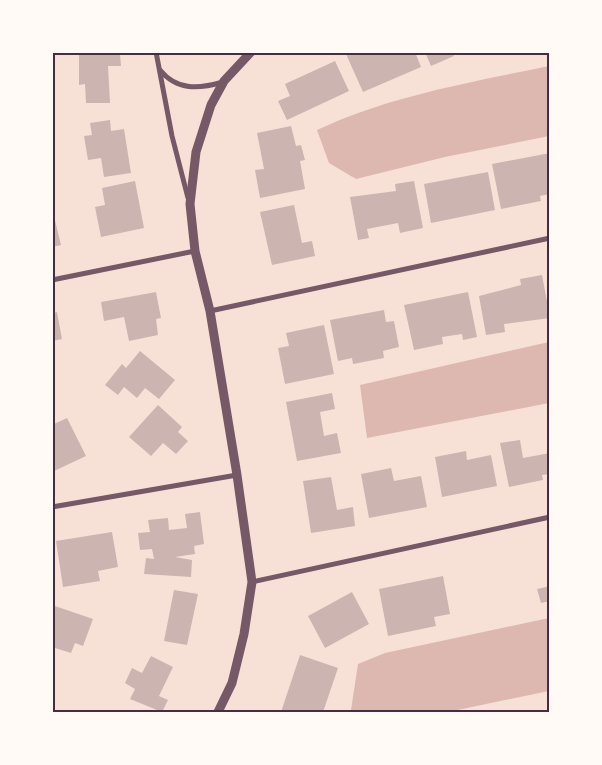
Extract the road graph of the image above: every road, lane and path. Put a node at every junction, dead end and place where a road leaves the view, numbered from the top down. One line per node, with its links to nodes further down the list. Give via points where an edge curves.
1 (156, 52): 3 (street)
2 (251, 52): 4 (street)
3 (159, 68): 4 (street, via 179,86 197,88); 5 (street)
4 (224, 81): 5 (street, via 200,137 192,172)
5 (190, 204): 7 (street)
6 (550, 238): 9 (street)
7 (195, 251): 8 (street); 9 (street)
8 (52, 280)
9 (210, 311): 10 (street)
10 (238, 475): 11 (street); 13 (street)
11 (52, 507)
12 (550, 517): 13 (street)
13 (252, 582): 14 (street, via 232,682)
14 (218, 712)

